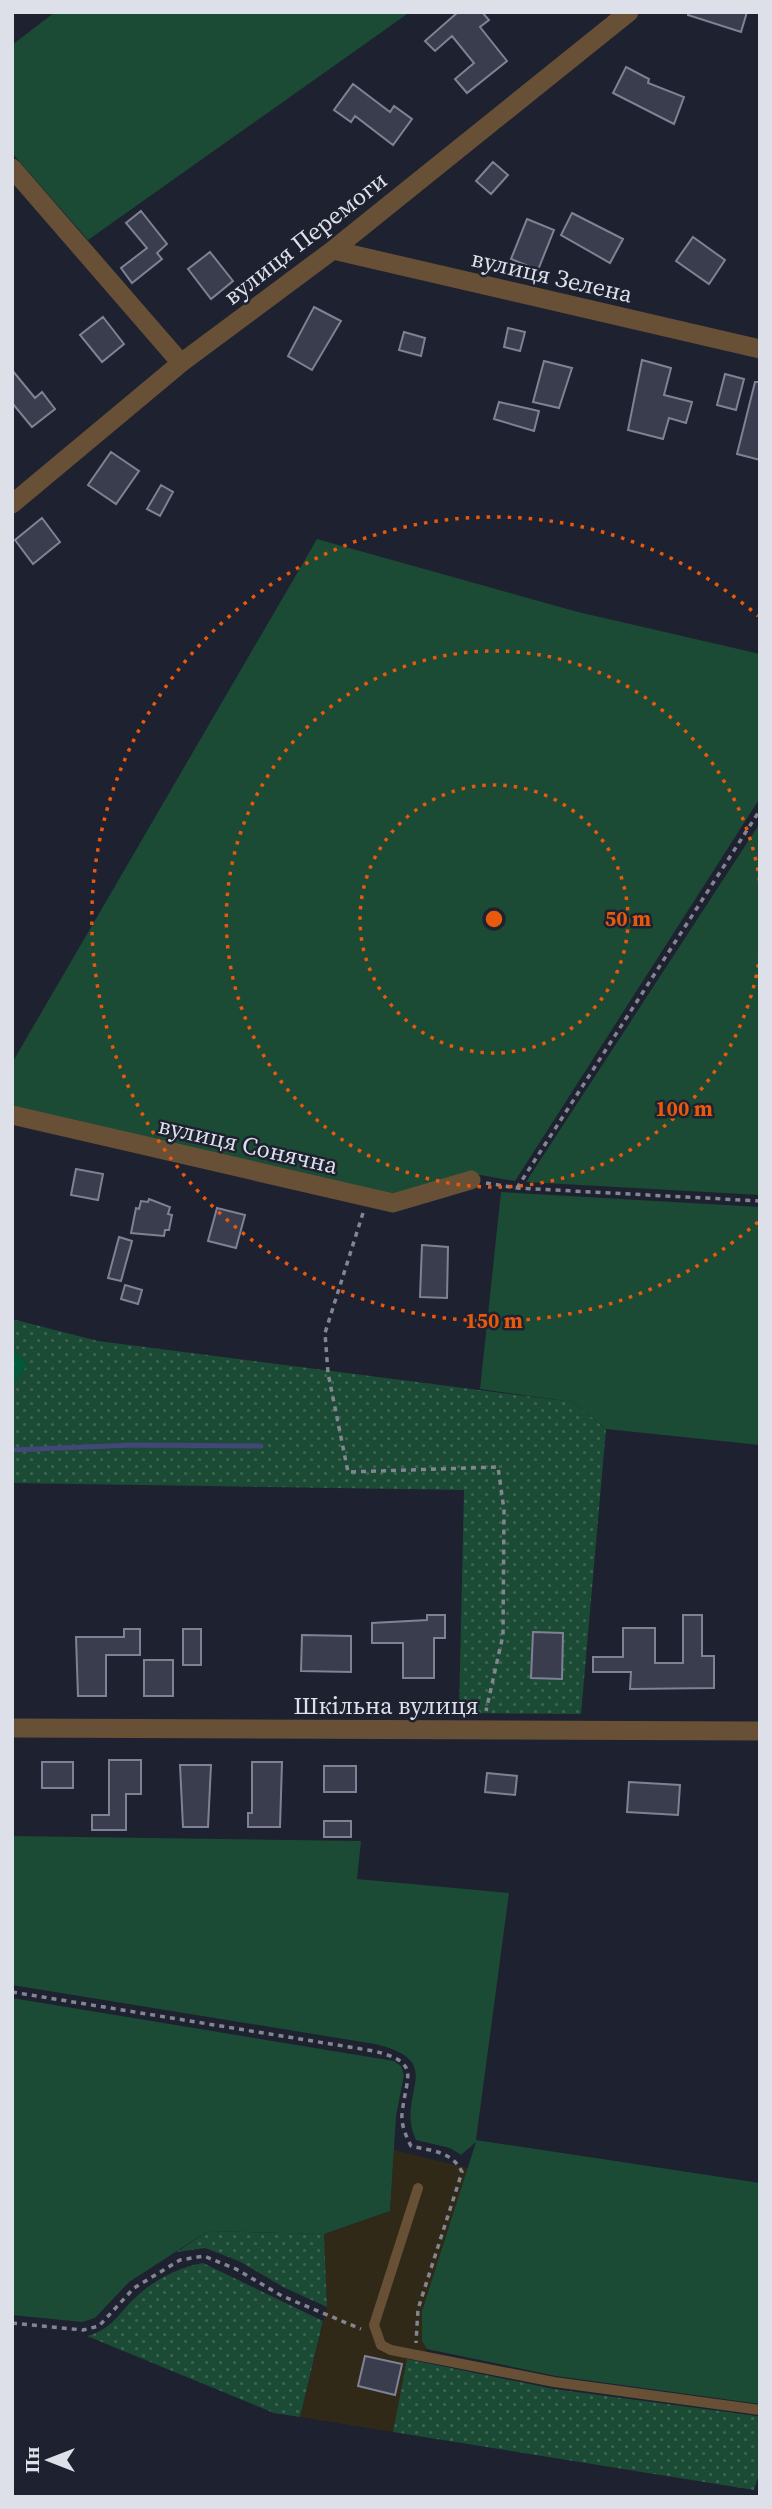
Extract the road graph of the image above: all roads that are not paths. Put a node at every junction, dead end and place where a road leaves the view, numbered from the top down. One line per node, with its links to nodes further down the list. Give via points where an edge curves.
1 (629, 12): 3 (street, вулиця Перемоги)
2 (12, 168): 5 (street)
3 (333, 250): 4 (street, вулиця Зелена); 5 (street, вулиця Перемоги)
4 (760, 349)
5 (181, 363): 6 (street, вулиця Перемоги)
6 (12, 504)
7 (12, 1115): 8 (street, вулиця Сонячна, via 393,1203)
8 (471, 1180)
9 (12, 1728): 10 (street, Шкільна вулиця)
10 (760, 1731)
11 (418, 2188): 12 (lane, via 374,2325 381,2345 554,2382)
12 (760, 2410)

